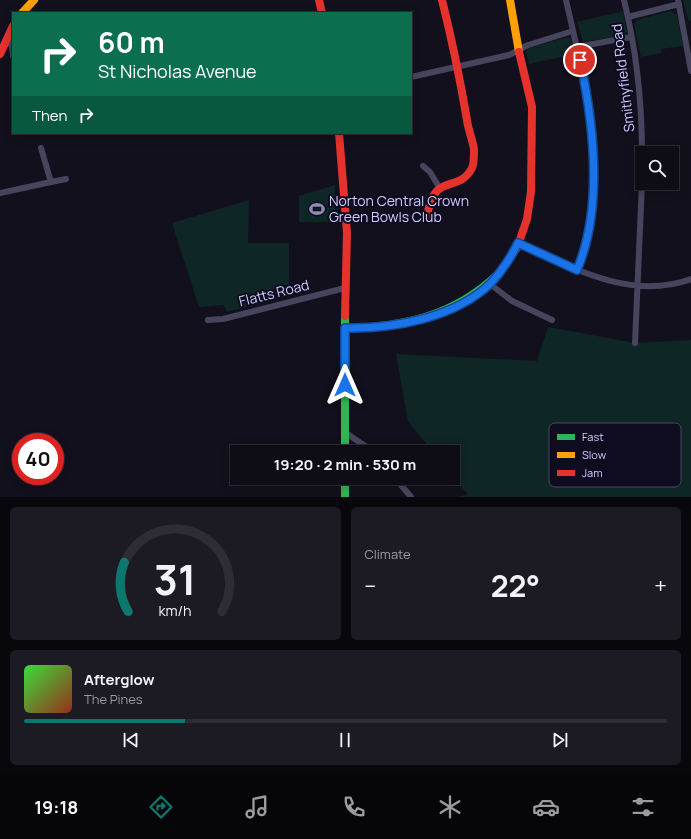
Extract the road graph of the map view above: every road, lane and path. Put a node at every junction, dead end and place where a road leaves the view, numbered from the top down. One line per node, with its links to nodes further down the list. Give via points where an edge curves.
1 (34, 0): 8 (street)
2 (319, 0): 9 (street)
3 (442, 0): 21 (street)
4 (510, 0): 19 (street)
5 (566, 0): 14 (street)
6 (624, 0): 10 (street, Smithyfield Road)
7 (678, 2): 10 (street); 13 (street)
8 (23, 12)
9 (322, 12)
10 (628, 17): 15 (street, Smithyfield Road)
11 (691, 27): 13 (street)
12 (12, 28): 16 (street)
13 (683, 28): 22 (street)
14 (573, 32): 18 (street); 19 (street)
15 (631, 37): 18 (street); 25 (street, Smithyfield Road)
16 (7, 40): 17 (street); 20 (street)
17 (12, 46)
18 (577, 47): 35 (street, via 586,85 593,144 592,198 586,250)
19 (518, 50): 21 (street, via 509,55); 34 (street, via 530,96 533,162 527,220)
20 (0, 54)
21 (458, 66): 23 (street); 30 (street, via 474,150 472,167 464,177 453,184)
22 (691, 71)
23 (412, 77)
24 (339, 134): 39 (street, via 347,233)
25 (642, 146)
26 (41, 148): 29 (street)
27 (423, 166): 30 (street)
28 (66, 179): 29 (street)
29 (51, 182): 32 (street)
30 (439, 187): 33 (street, via 429,201)
31 (642, 190): 38 (street)
32 (0, 193)
33 (427, 218)
34 (518, 243): 35 (street); 37 (street)
35 (577, 270): 38 (street, via 619,283)
36 (691, 279): 38 (street, via 659,286)
37 (490, 284): 41 (street, via 512,301); 42 (street, via 454,307 426,318 383,326)
38 (639, 285): 43 (street)
39 (345, 288): 40 (street, Flatts Road, via 223,319); 42 (street)
40 (208, 320)
41 (552, 320)
42 (345, 328): 44 (street)
43 (635, 343)
44 (346, 433): 45 (street); 46 (street)
45 (345, 445)
46 (364, 445)
47 (345, 485): 49 (street)
48 (401, 485): 50 (street)
49 (345, 497)
50 (411, 497)

